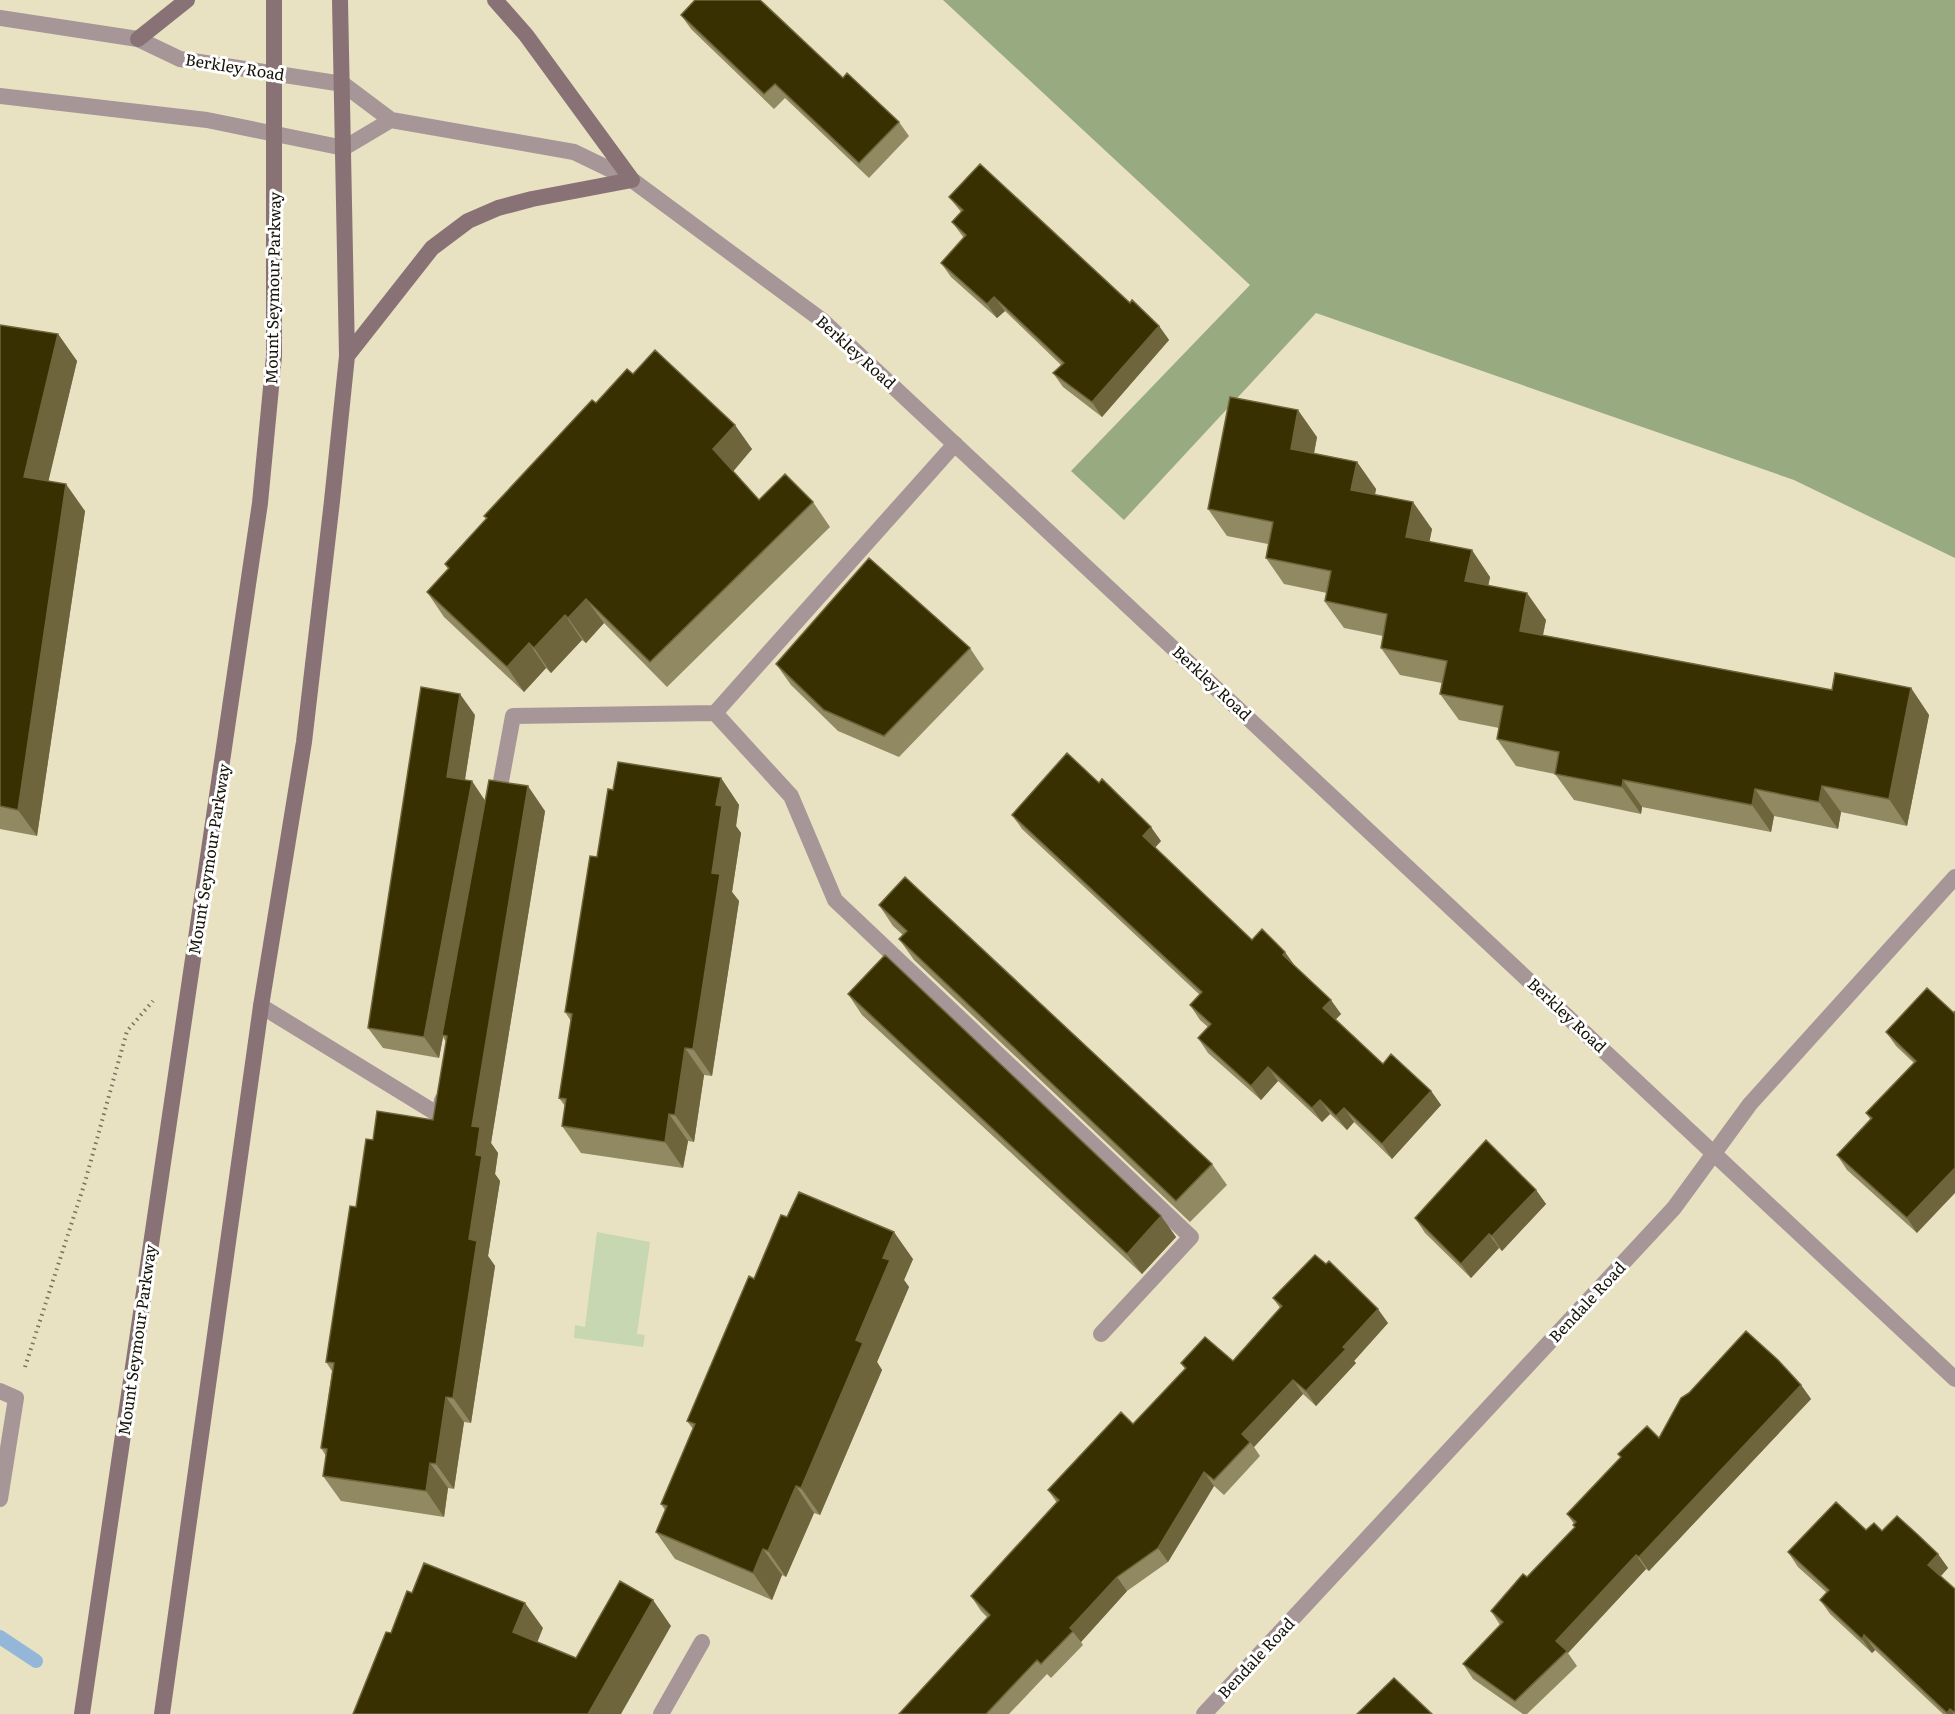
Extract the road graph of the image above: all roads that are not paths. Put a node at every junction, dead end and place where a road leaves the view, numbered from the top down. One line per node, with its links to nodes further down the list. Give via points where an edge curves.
1 (187, 0): 6 (main road)
2 (274, 0): 7 (main road, Mount Seymour Parkway)
3 (340, 0): 8 (main road)
4 (495, 0): 13 (main road, via 526,35)
5 (0, 18): 6 (street, Berkley Road)
6 (138, 39): 7 (street, Berkley Road, via 180,59)
7 (274, 74): 8 (street, Berkley Road); 11 (main road, Mount Seymour Parkway)
8 (343, 84): 10 (street, Berkley Road); 12 (main road)
9 (0, 96): 11 (street, via 207,120)
10 (391, 120): 12 (street); 13 (street, Berkley Road, via 574,152)
11 (274, 134): 12 (street); 28 (main road, Mount Seymour Parkway, via 274,356 260,503)
12 (344, 148): 14 (main road)
13 (632, 180): 14 (main road, via 498,208 468,221 432,248); 15 (street, Berkley Road, via 824,321)
14 (347, 357): 19 (main road, via 304,742)
15 (955, 444): 16 (street); 21 (street, Berkley Road)
16 (715, 713): 17 (street, via 513,716); 22 (street, via 791,796 835,900 1191,1237)
17 (494, 822)
18 (1955, 877): 21 (street, Bendale Road, via 1750,1104)
19 (261, 1006): 20 (street, via 439,1115); 29 (main road)
20 (446, 1080)
21 (1714, 1152): 23 (street, Berkley Road); 27 (street, Bendale Road, via 1674,1208)
22 (1101, 1334)
23 (1955, 1379)
24 (0, 1391): 25 (street, via 16,1398)
25 (0, 1499)
26 (702, 1642): 30 (street)
27 (1210, 1712)
28 (82, 1714)
29 (162, 1714)
30 (661, 1714)

